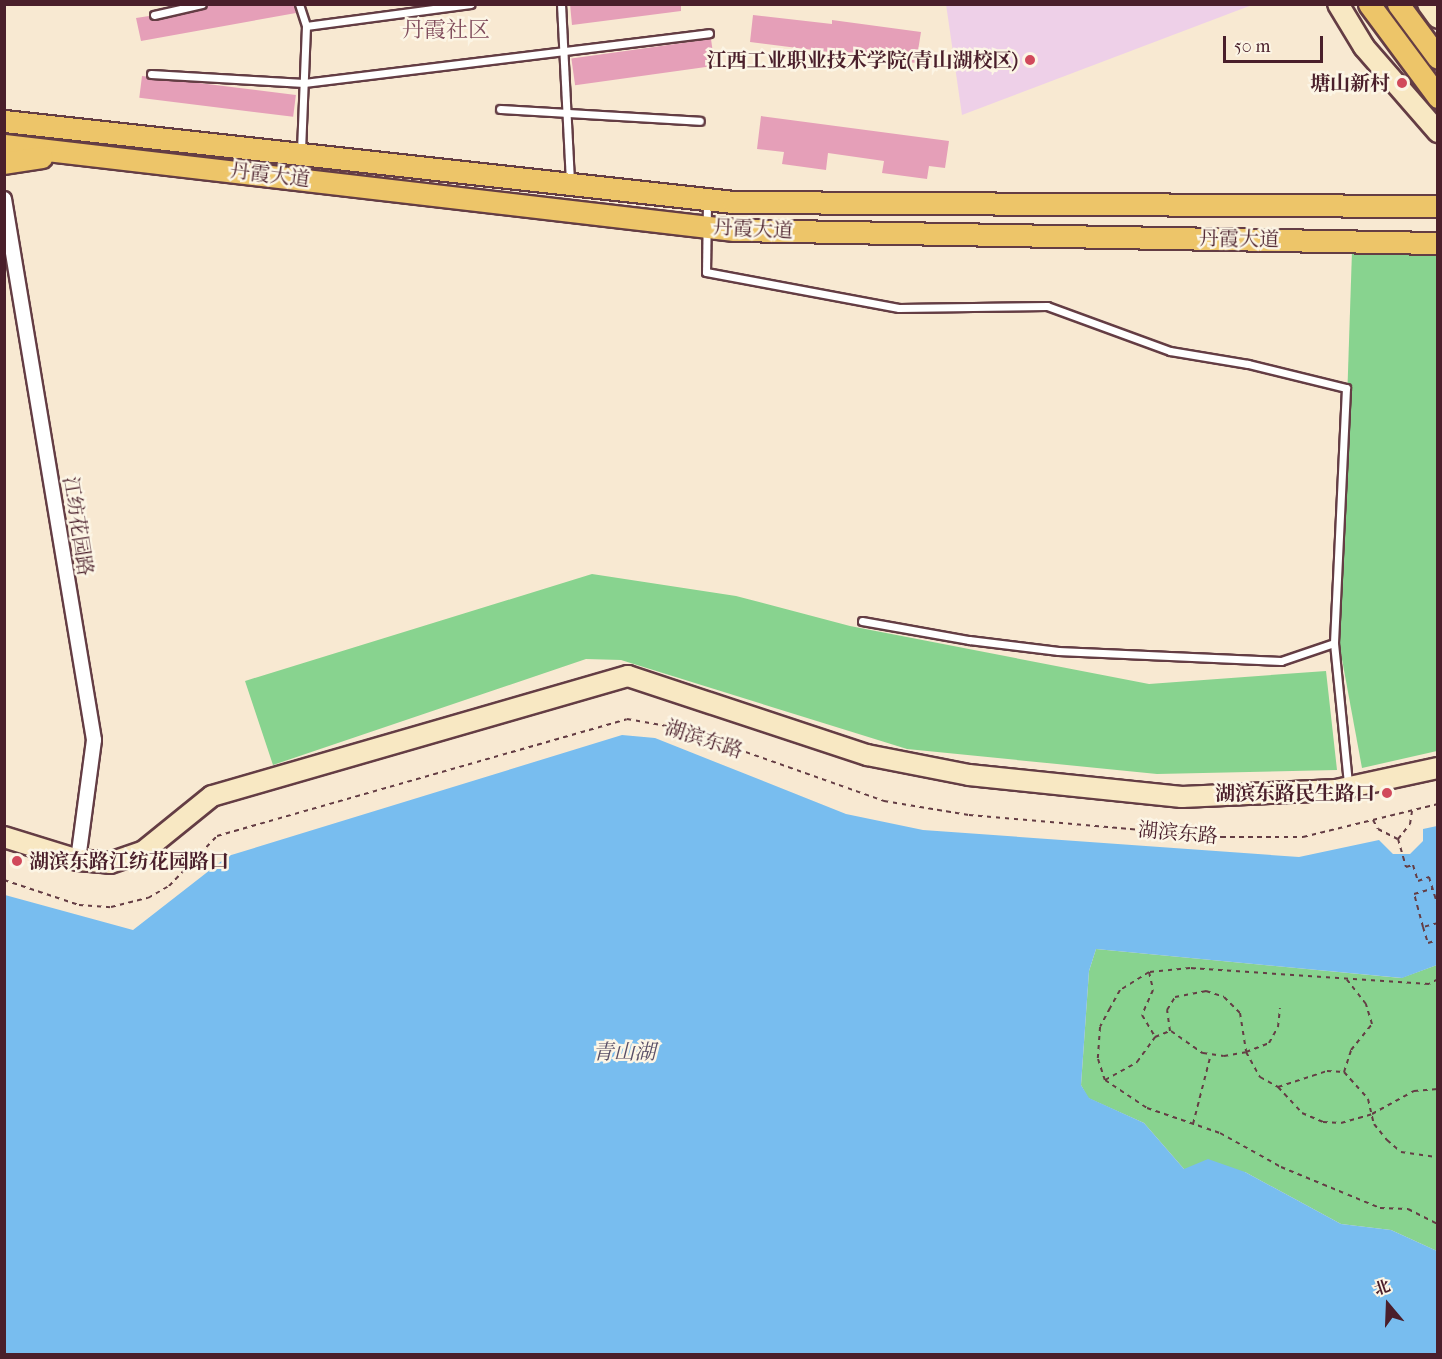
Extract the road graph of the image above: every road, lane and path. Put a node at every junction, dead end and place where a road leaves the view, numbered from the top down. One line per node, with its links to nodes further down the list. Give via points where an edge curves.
1 (202, 4): 9 (lane)
2 (299, 4): 11 (lane)
3 (471, 4): 11 (lane)
4 (561, 4): 13 (lane)
5 (1338, 4): 24 (street, via 1364,47)
6 (1369, 4): 17 (main road)
7 (1398, 4): 14 (main road)
8 (1428, 4): 10 (street)
9 (154, 15)
10 (1437, 18)
11 (306, 26): 16 (lane)
12 (709, 33): 13 (lane)
13 (565, 51): 16 (lane); 19 (lane)
14 (1437, 58)
15 (152, 74): 16 (lane)
16 (304, 83): 27 (lane)
17 (1437, 97)
18 (500, 110): 19 (lane)
19 (568, 113): 21 (lane); 29 (lane)
20 (4, 121): 22 (main road, 丹霞大道)
21 (700, 121)
22 (72, 129): 23 (main road, 丹霞大道); 27 (main road, 丹霞大道)
23 (4, 132)
24 (1437, 132)
25 (4, 145): 26 (main road, 丹霞大道)
26 (72, 152): 28 (main road, 丹霞大道); 33 (main road, 丹霞大道)
27 (301, 154): 29 (main road, 丹霞大道)
28 (4, 163)
29 (570, 184): 31 (main road, 丹霞大道)
30 (4, 199): 44 (street, 江纺花园路, via 94,740)
31 (707, 199): 32 (main road, 丹霞大道); 33 (lane)
32 (1437, 206)
33 (707, 226): 34 (main road, 丹霞大道); 36 (lane, via 706,272 899,308 1047,306 1170,351 1248,364 1346,388)
34 (1437, 243)
35 (862, 621): 36 (lane, via 1058,651 1281,661)
36 (1334, 643): 38 (lane)
37 (1437, 768): 38 (street, 湖滨东路)
38 (1348, 787): 44 (street, 湖滨东路, via 1182,797 969,776 867,755 628,676 212,796 144,851 110,863)
39 (1437, 804): 40 (path, 湖滨东路)
40 (1412, 810): 41 (path, 湖滨东路); 43 (path, via 1410,824)
41 (1373, 820): 43 (path, via 1378,829); 45 (path, 湖滨东路, via 1303,837 1221,837 969,815 884,801 678,728 627,719 217,836 169,886 148,898 111,907 79,905)
42 (4, 837): 44 (street, 湖滨东路)
43 (1398, 839): 46 (path, via 1406,867 1413,865 1418,880 1429,877)
44 (78, 860)
45 (4, 880)
46 (1432, 889): 47 (path); 49 (path, via 1414,894)
47 (1437, 907)
48 (1437, 923): 49 (path)
49 (1423, 927): 50 (path, via 1428,943)
50 (1437, 940)
51 (1149, 972): 53 (path, via 1190,968); 56 (path, via 1154,990 1142,1014); 60 (path, via 1120,990 1100,1027 1098,1059)
52 (1437, 979): 53 (path, via 1429,984)
53 (1347, 980): 59 (path, via 1365,1004 1372,1024 1351,1050)
54 (1280, 1008): 57 (path, via 1278,1027 1269,1043)
55 (1170, 1031): 56 (path); 57 (path, via 1167,1010 1175,997 1206,991 1224,997 1240,1013); 58 (path)
56 (1155, 1037): 60 (path, via 1137,1062)
57 (1246, 1052): 58 (path); 61 (path, via 1260,1077)
58 (1211, 1054): 64 (path)
59 (1344, 1072): 61 (path, via 1328,1071); 63 (path, via 1368,1099)
60 (1105, 1080): 64 (path, via 1147,1108)
61 (1278, 1087): 63 (path, via 1302,1113 1323,1122 1341,1123)
62 (1437, 1089): 63 (path, via 1414,1091)
63 (1372, 1114): 65 (path, via 1387,1140 1401,1152)
64 (1193, 1124): 66 (path, via 1220,1133 1281,1167 1380,1208 1408,1209)
65 (1437, 1157)
66 (1437, 1222)

